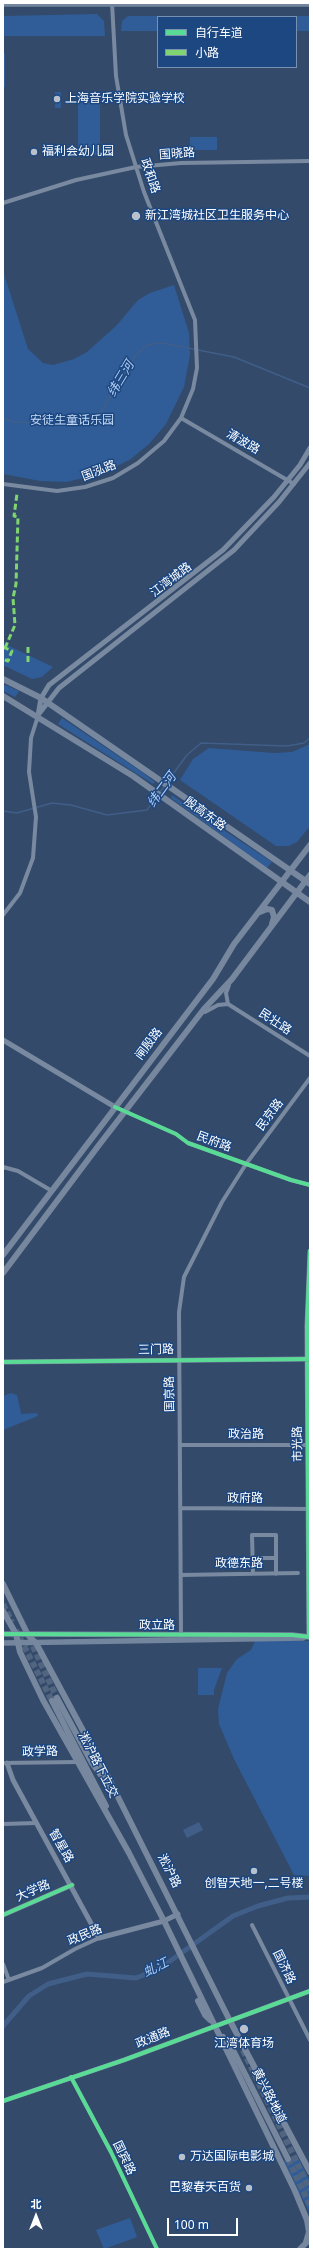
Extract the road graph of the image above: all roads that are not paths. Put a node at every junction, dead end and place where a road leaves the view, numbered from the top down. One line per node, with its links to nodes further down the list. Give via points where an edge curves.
1 (3, 4): 2 (main road)
2 (112, 4): 3 (main road); 5 (street, 政和路, via 116,76 122,116)
3 (310, 4)
4 (310, 161): 5 (street, 国晓路)
5 (136, 167): 6 (street, 国晓路, via 76,180); 7 (street, 政和路, via 193,311 197,362 193,389)
6 (3, 203)
7 (181, 418): 10 (street, 清波路); 11 (street, 国泓路, via 150,454 126,471 105,481 78,489 57,491)
8 (310, 448): 10 (street, 江湾城路)
9 (310, 463): 12 (street, 江湾城路)
10 (287, 480): 12 (street, 清波路); 15 (street, 江湾城路, via 223,550 57,678)
11 (3, 484)
12 (294, 484): 16 (street, 江湾城路, via 234,550 59,688)
13 (3, 679): 15 (main road, 殷高东路)
14 (3, 696): 17 (main road, 殷高东路)
15 (41, 698): 16 (main road, 殷高东路); 17 (street, 江湾城路)
16 (47, 702): 17 (street, 江湾城路); 19 (main road, 殷高东路)
17 (38, 716): 22 (main road, 殷高东路, via 167,800); 25 (street, 江湾城路, via 29,754 36,817 34,851 26,881)
18 (310, 845): 19 (main road, 闸殷路)
19 (290, 870): 21 (main road, 殷高东路); 22 (main road, 闸殷路)
20 (310, 875): 21 (main road, 闸殷路)
21 (308, 882): 23 (main road, 闸殷路)
22 (281, 883): 23 (main road, 殷高东路); 26 (main road, 闸殷路)
23 (296, 894): 24 (main road, 殷高东路); 27 (main road, 闸殷路)
24 (310, 902)
25 (3, 915)
26 (257, 915): 27 (main road, via 263,910 272,910); 33 (main road, 闸殷路, via 234,944 213,979)
27 (272, 925): 28 (main road, 闸殷路)
28 (232, 979): 29 (street, via 226,993); 30 (main road, 闸殷路)
29 (228, 1004): 30 (street, via 214,1006); 32 (street, 民壮路)
30 (198, 1016): 34 (main road, 闸殷路)
31 (3, 1040): 36 (street, 民府路)
32 (310, 1056)
33 (140, 1074): 34 (main road, via 141,1080 144,1081); 36 (main road, 闸殷路)
34 (152, 1076): 37 (main road, 闸殷路)
35 (310, 1078): 40 (street, 民京路)
36 (115, 1107): 37 (street, 民府路); 39 (main road, 闸殷路)
37 (125, 1111): 38 (main road, 闸殷路); 40 (street, 民府路, via 176,1134 188,1143)
38 (99, 1145): 39 (main road, via 97,1137); 43 (main road, 闸殷路)
39 (86, 1146): 44 (main road, 闸殷路)
40 (246, 1164): 42 (street, 民府路); 52 (street, 国京路, via 222,1202 184,1277 179,1305)
41 (3, 1167): 44 (street, via 18,1171)
42 (310, 1185)
43 (66, 1190): 49 (main road); 50 (main road, 闸殷路)
44 (52, 1191): 45 (main road, 闸殷路)
45 (34, 1214): 47 (main road, 闸殷路); 48 (main road)
46 (310, 1251): 51 (street, 市光路)
47 (3, 1255)
48 (3, 1260)
49 (3, 1268)
50 (3, 1273)
51 (309, 1359): 52 (street, 三门路); 55 (street, 市光路)
52 (180, 1360): 53 (street, 三门路); 54 (street, 国京路)
53 (3, 1362)
54 (181, 1445): 55 (street, 政治路); 56 (street, 国京路)
55 (309, 1445): 57 (street, 市光路)
56 (181, 1508): 57 (street, 政府路); 64 (street, 国京路)
57 (310, 1509): 60 (street, 市光路)
58 (253, 1558): 59 (street); 59 (street, via 252,1535 276,1535); 61 (street)
59 (276, 1558): 62 (street)
60 (309, 1572): 70 (street, 市光路)
61 (253, 1574): 62 (street, 政德东路); 64 (street, 政德东路)
62 (276, 1574): 63 (street, 政德东路)
63 (298, 1574)
64 (181, 1575): 71 (street, 国京路)
65 (3, 1584): 69 (main road, 淞沪路)
66 (3, 1611): 68 (main road)
67 (3, 1634): 68 (main road, 政立路)
68 (16, 1634): 69 (main road, 政立路); 73 (main road)
69 (28, 1635): 71 (main road, 政立路); 74 (main road, 淞沪路)
70 (310, 1637): 71 (main road, 政立路, via 292,1635)
71 (181, 1638): 74 (main road, 政立路)
72 (3, 1643): 73 (main road, 政立路)
73 (16, 1643): 74 (main road, 政立路); 75 (main road, via 43,1700)
74 (36, 1643): 77 (main road, 淞沪路)
75 (78, 1762): 76 (street, 政学路); 80 (main road)
76 (5, 1763): 78 (street, 智星路)
77 (121, 1804): 80 (main road, 淞沪路下立交, via 92,1763 54,1700); 82 (main road, 淞沪路)
78 (36, 1823): 79 (street); 81 (street, 智星路)
79 (3, 1824)
80 (122, 1841): 84 (main road)
81 (72, 1885): 83 (street, 大学路); 86 (street, 智星路)
82 (178, 1914): 84 (street, 政民路); 92 (main road, 淞沪路)
83 (3, 1915)
84 (164, 1921): 86 (street, 政民路); 93 (main road)
85 (252, 1924): 91 (street, 国济路)
86 (99, 1938): 88 (street, 政民路, via 42,1968)
87 (3, 1964): 88 (street)
88 (9, 1980): 89 (street, 政民路)
89 (3, 1982)
90 (310, 1990): 91 (street, 政通路)
91 (288, 1998): 92 (street, 政通路); 94 (street, 国济路)
92 (230, 2019): 93 (street, 政通路); 98 (main road, 淞沪路)
93 (214, 2025): 95 (street, 政通路, via 124,2060); 97 (main road, 黄兴路地道, via 234,2052); 99 (main road, via 304,2213 309,2229)
94 (310, 2040)
95 (71, 2076): 96 (street, 政通路); 100 (street, 国宾路)
96 (3, 2100)
97 (288, 2159)
98 (310, 2172)
99 (308, 2241): 101 (main road)
100 (157, 2249)
101 (300, 2249)

